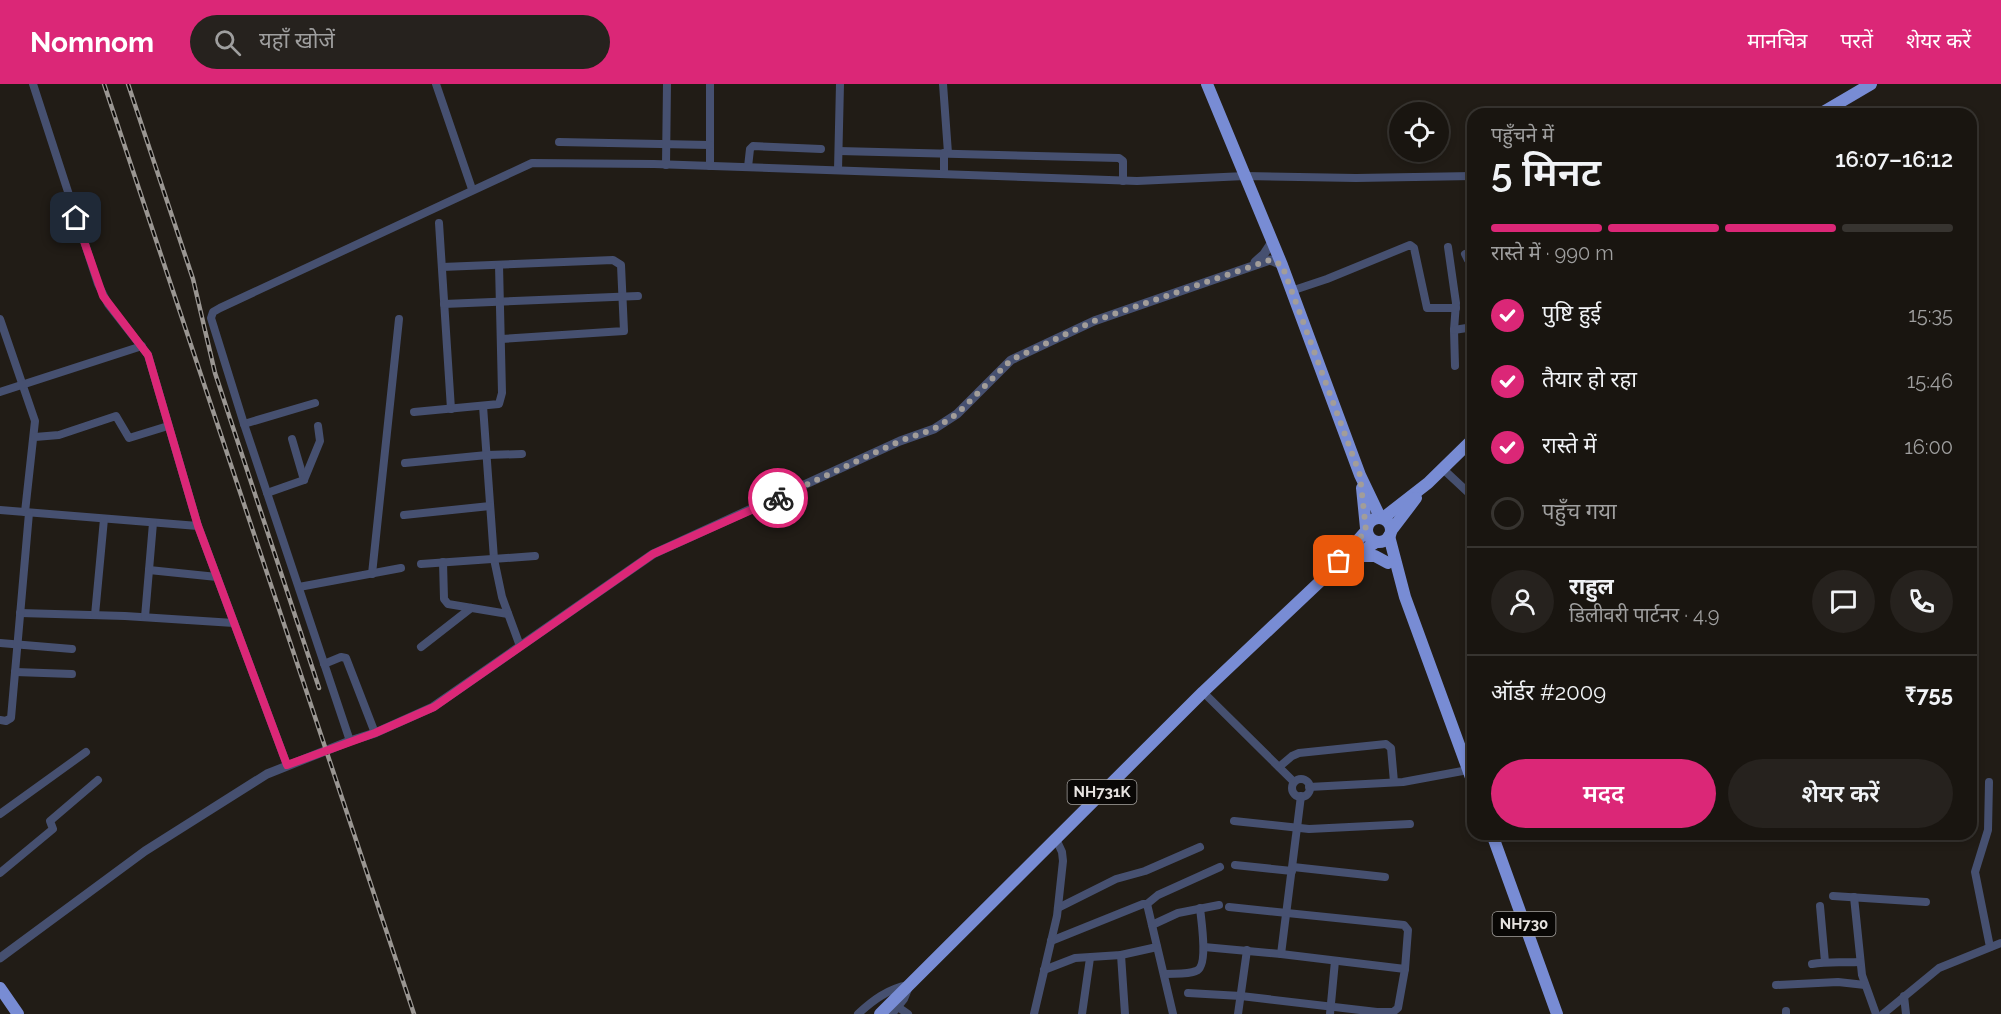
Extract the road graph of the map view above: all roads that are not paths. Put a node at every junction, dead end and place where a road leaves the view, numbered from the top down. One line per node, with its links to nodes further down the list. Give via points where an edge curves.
1 (33, 84): 45 (street, via 98,284 108,304)
2 (436, 84): 24 (street)
3 (667, 84): 11 (street)
4 (710, 84): 12 (street)
5 (840, 84): 14 (street)
6 (943, 84): 15 (street)
7 (1207, 84): 21 (highway)
8 (1871, 84): 9 (highway)
9 (1830, 108)
10 (559, 142): 11 (street)
11 (666, 143): 12 (street); 16 (street)
12 (710, 145): 17 (street)
13 (821, 149): 18 (street, via 753,146)
14 (839, 151): 15 (street); 19 (street)
15 (946, 153): 20 (street); 23 (street, via 1119,158 1123,161)
16 (666, 165): 17 (street); 24 (street, via 532,163)
17 (710, 166): 18 (street)
18 (748, 167): 19 (street)
19 (838, 170): 20 (street)
20 (944, 174): 23 (street)
21 (1245, 176): 22 (street); 23 (street); 26 (highway)
22 (1467, 176)
23 (1123, 181)
24 (472, 189): 53 (street, via 213,312 211,318)
25 (439, 223): 33 (street)
26 (1272, 242): 31 (street); 32 (highway)
27 (1448, 247): 39 (street)
28 (1466, 254): 29 (street)
29 (1467, 257)
30 (500, 265): 33 (street); 36 (street, via 617,261 621,265); 37 (street)
31 (1251, 265): 32 (street, via 1270,260); 99 (street, via 1094,321 1011,360 957,414 934,429 653,554)
32 (1282, 265): 34 (highway)
33 (442, 267): 38 (street)
34 (1291, 291): 39 (street, via 1410,245 1414,248 1427,308); 63 (highway)
35 (638, 296): 36 (street)
36 (622, 297): 37 (street); 44 (street, via 625,327 621,332)
37 (501, 302): 38 (street); 44 (street)
38 (444, 303): 51 (street)
39 (1456, 308): 43 (street)
40 (399, 318): 86 (street)
41 (0, 319): 47 (street)
42 (1467, 328): 43 (street)
43 (1454, 330): 46 (street)
44 (501, 339): 50 (street, via 501,400 494,406)
45 (142, 346): 47 (street); 54 (street)
46 (1455, 366)
47 (22, 384): 48 (street); 56 (street, via 35,421)
48 (0, 392)
49 (315, 403): 53 (street)
50 (483, 406): 51 (street); 60 (street)
51 (451, 409): 52 (street)
52 (414, 412)
53 (244, 424): 67 (street)
54 (168, 426): 56 (street, via 129,438 117,416 59,435); 75 (street)
55 (318, 426): 64 (street, via 320,441)
56 (35, 437): 70 (street)
57 (292, 439): 64 (street)
58 (1467, 446): 62 (highway, NH731K)
59 (522, 454): 60 (street)
60 (487, 455): 61 (street); 68 (street)
61 (405, 463)
62 (1443, 469): 65 (highway, NH731K); 66 (street)
63 (1360, 475): 72 (highway); 76 (highway)
64 (304, 480): 67 (street)
65 (1428, 483): 72 (highway, NH731K); 77 (highway, NH731K)
66 (1467, 491)
67 (267, 493): 89 (street)
68 (490, 506): 71 (street); 80 (street)
69 (0, 510): 70 (street)
70 (27, 513): 73 (street); 92 (street)
71 (404, 515)
72 (1382, 518): 76 (highway, via 1371,520); 77 (highway, via 1390,526)
73 (104, 519): 74 (street); 94 (street)
74 (153, 523): 75 (street); 85 (street)
75 (198, 526): 88 (street)
76 (1366, 530): 77 (highway, via 1368,536); 87 (highway, NH731K)
77 (1384, 538): 79 (highway, NH731K); 82 (highway); 90 (highway)
78 (535, 556): 80 (street)
79 (1357, 556): 82 (highway, via 1376,556); 87 (highway, NH731K)
80 (494, 559): 81 (street); 93 (street)
81 (443, 562): 83 (street); 91 (street, via 446,603)
82 (1388, 563): 90 (highway)
83 (421, 564)
84 (401, 568): 86 (street)
85 (149, 570): 88 (street); 95 (street)
86 (372, 574): 89 (street)
87 (1328, 574): 105 (highway, NH731K)
88 (217, 577): 96 (street)
89 (299, 587): 102 (street)
90 (1405, 597): 112 (highway)
91 (471, 608): 93 (street); 100 (street)
92 (20, 613): 94 (street); 98 (street)
93 (508, 614): 99 (street)
94 (95, 615): 95 (street)
95 (145, 617): 96 (street)
96 (234, 623): 110 (street)
97 (0, 643): 98 (street)
98 (18, 645): 101 (street); 103 (street)
99 (520, 646): 107 (street, via 434,707)
100 (421, 647)
101 (72, 649)
102 (324, 664): 107 (street, via 346,658); 108 (street)
103 (15, 672): 104 (street); 106 (street, via 11,718)
104 (72, 674)
105 (1203, 692): 111 (street); 124 (highway, NH731K)
106 (0, 720)
107 (375, 733): 108 (street)
108 (350, 741): 110 (street)
109 (86, 752): 120 (street)
110 (287, 765): 151 (street, via 145,851)
111 (1279, 767): 115 (street); 116 (street, via 1295,754 1386,744 1391,748)
112 (1467, 767)
113 (1467, 770): 116 (street)
114 (98, 780): 130 (street, via 51,822 53,829)
115 (1294, 782): 118 (street, via 1302,779); 119 (street, via 1292,790)
116 (1394, 782): 118 (street)
117 (1989, 782): 147 (street, via 1988,830 1975,872)
118 (1309, 787): 119 (street, via 1306,795)
119 (1301, 796): 123 (street)
120 (0, 814)
121 (1234, 821): 123 (street)
122 (1410, 824): 123 (street)
123 (1298, 827): 129 (street)
124 (1056, 839): 139 (street, via 1064,861); 160 (highway, NH731K)
125 (1494, 840): 178 (highway, NH730)
126 (1200, 847): 139 (street, via 1116,879)
127 (1235, 865): 129 (street)
128 (1220, 867): 135 (street, via 1158,895)
129 (1293, 869): 131 (street); 141 (street)
130 (0, 873)
131 (1385, 877)
132 (1833, 896): 133 (street)
133 (1854, 897): 134 (street); 155 (street)
134 (1926, 902)
135 (1147, 904): 142 (street); 143 (street)
136 (1219, 905): 140 (street)
137 (1820, 906): 154 (street)
138 (1229, 907): 141 (street)
139 (1058, 908): 143 (street)
140 (1200, 908): 142 (street); 146 (street)
141 (1287, 912): 149 (street); 157 (street, via 1404,925 1408,930)
142 (1152, 925): 145 (street)
143 (1051, 941): 158 (street)
144 (2001, 943): 147 (street)
145 (1157, 947): 150 (street); 159 (street)
146 (1204, 947): 148 (street); 159 (street, via 1199,970)
147 (1990, 947): 166 (street, via 1939,968)
148 (1247, 950): 149 (street); 165 (street)
149 (1281, 954): 153 (street)
150 (1121, 955): 152 (street); 175 (street)
151 (0, 958)
152 (1090, 958): 158 (street, via 1075,958); 174 (street)
153 (1335, 961): 157 (street); 168 (street)
154 (1825, 962): 155 (street); 156 (street)
155 (1860, 962): 162 (street)
156 (1812, 964)
157 (1405, 969): 168 (street, via 1396,1010)
158 (1044, 970): 173 (street)
159 (1164, 974): 176 (street)
160 (910, 985): 167 (street); 170 (street, via 893,988); 171 (highway, NH731K)
161 (1776, 985): 162 (street)
162 (1865, 985): 179 (street)
163 (0, 988): 169 (highway)
164 (1188, 993): 165 (street)
165 (1241, 996): 168 (street); 177 (street)
166 (1904, 996): 180 (street); 181 (street)
167 (895, 1011): 172 (street)
168 (1330, 1011)
169 (18, 1014)
170 (858, 1014)
171 (880, 1014)
172 (908, 1014)
173 (1034, 1014)
174 (1082, 1014)
175 (1125, 1014)
176 (1173, 1014)
177 (1238, 1014)
178 (1557, 1014)
179 (1876, 1014)
180 (1883, 1014)
181 (1906, 1014)

